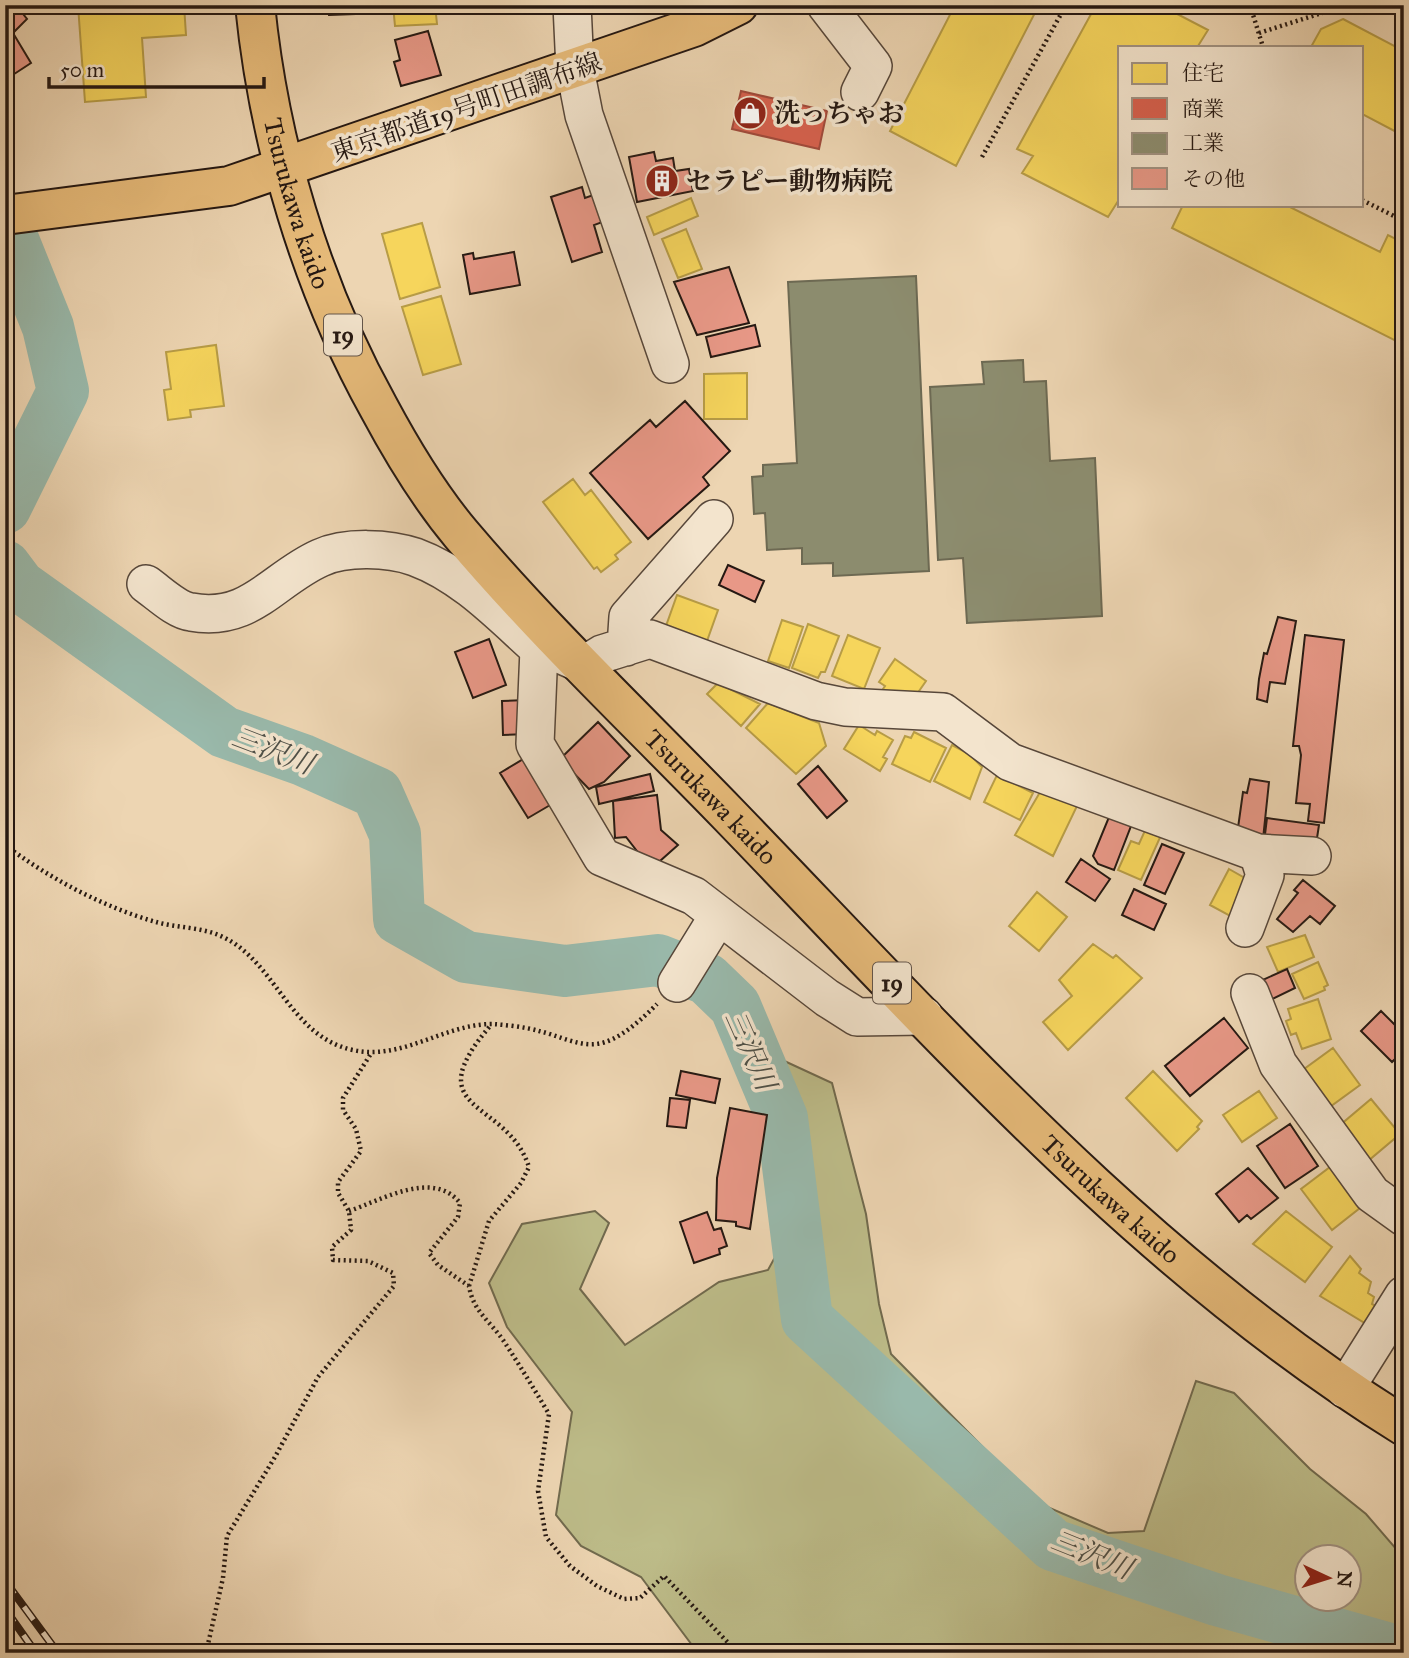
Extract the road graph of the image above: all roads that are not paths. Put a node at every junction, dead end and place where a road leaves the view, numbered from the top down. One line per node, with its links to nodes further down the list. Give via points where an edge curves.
1 (255, 5): 7 (main road, Tsurukawa kaido / 19)
2 (572, 5): 5 (street)
3 (738, 5): 5 (main road, 東京都道19号町田調布線, via 694,27)
4 (827, 5): 6 (street, via 873,66)
5 (575, 69): 7 (main road, 東京都道19号町田調布線); 9 (street, via 588,127)
6 (860, 92)
7 (285, 170): 8 (main road, 東京都道19号町田調布線, via 201,192); 14 (main road, Tsurukawa kaido / 19, via 320,282 379,410 459,532)
8 (5, 215)
9 (670, 364)
10 (714, 519): 12 (street, via 628,617)
11 (146, 584): 13 (street, via 188,612 223,615 252,604 321,558 382,550 414,556 457,577)
12 (626, 647): 14 (street); 15 (street, via 650,639 817,701 845,707 943,712 1010,762)
13 (539, 649): 14 (street); 18 (street, via 535,744 602,857 694,896)
14 (583, 665): 21 (main road, Tsurukawa kaido / 19)
15 (1258, 853): 16 (street); 17 (street, via 1265,875)
16 (1312, 856)
17 (1245, 928)
18 (710, 929): 19 (street); 21 (street, via 857,1017)
19 (677, 983)
20 (1250, 993): 22 (street, via 1278,1063 1372,1194)
21 (924, 1016): 24 (main road, Tsurukawa kaido / 19, via 1189,1272)
22 (1404, 1217)
23 (1404, 1296): 24 (street)
24 (1345, 1389): 25 (main road, Tsurukawa kaido / 19)
25 (1404, 1426)

